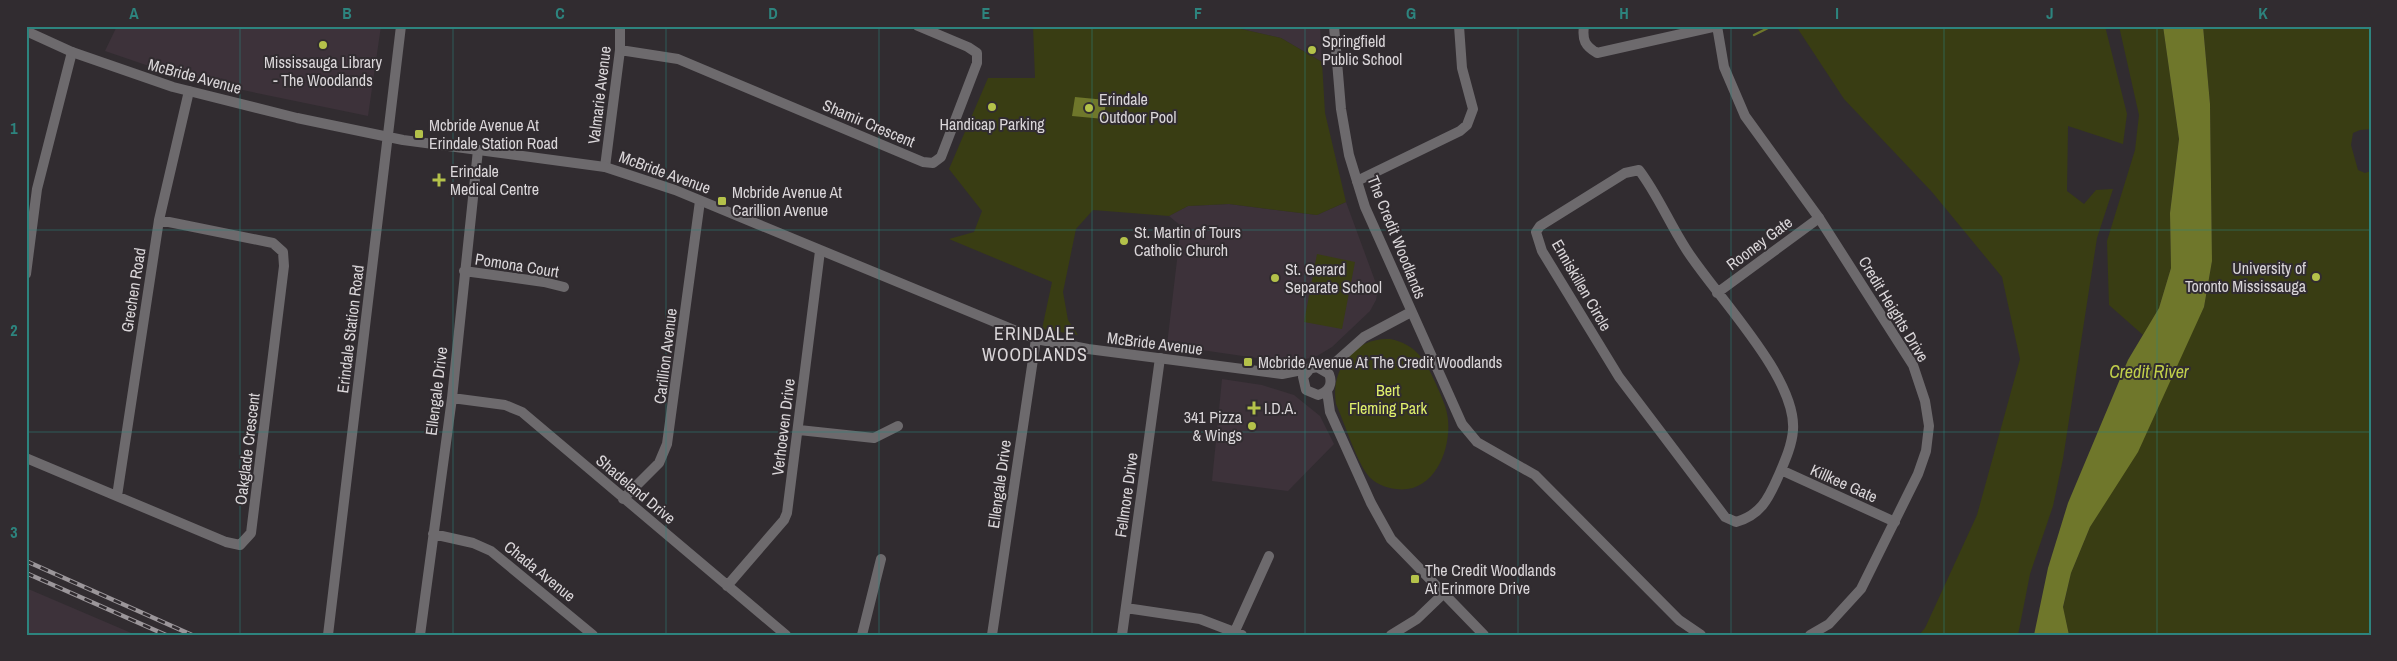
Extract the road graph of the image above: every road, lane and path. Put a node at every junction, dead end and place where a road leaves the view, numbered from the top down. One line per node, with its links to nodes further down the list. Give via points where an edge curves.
1 (402, 26): 12 (street, Erindale Station Road)
2 (620, 26): 9 (street, Valmarie Avenue)
3 (918, 26): 9 (street, Shamir Crescent, via 977,53 977,62 941,157 932,163 678,59)
4 (1334, 26): 15 (street, The Credit Woodlands, via 1341,109)
5 (1459, 26): 15 (street, via 1462,68 1473,109 1468,125)
6 (1584, 26): 7 (street, via 1582,38 1588,48 1597,53)
7 (1717, 26): 17 (street, Credit Heights Drive, via 1724,67 1745,116)
8 (26, 32): 10 (street, McBride Avenue)
9 (620, 50): 14 (street, Valmarie Avenue)
10 (72, 52): 11 (street, McBride Avenue); 21 (street, via 37,189)
11 (188, 91): 12 (street, McBride Avenue); 18 (street, Grechen Road)
12 (388, 138): 13 (street, McBride Avenue); 51 (street, Erindale Station Road)
13 (478, 150): 14 (street, McBride Avenue); 20 (street, Ellengale Drive)
14 (605, 167): 16 (street, McBride Avenue)
15 (1356, 181): 24 (street, The Credit Woodlands)
16 (700, 200): 19 (street, McBride Avenue); 42 (street, Carillion Avenue, via 667,444 659,463)
17 (1818, 218): 23 (street, Rooney Gate); 43 (street, Credit Heights Drive, via 1913,365 1925,401 1929,426 1926,451)
18 (159, 220): 41 (street, Grechen Road); 41 (street, Oakglade Crescent, via 273,243 284,252 251,533 240,545 226,542)
19 (820, 251): 25 (street, McBride Avenue); 38 (street, Verhoeven Drive)
20 (464, 271): 22 (street, Pomona Court); 35 (street, Ellengale Drive)
21 (26, 274)
22 (564, 287)
23 (1717, 293): 40 (street, Enniskillen Circle, via 1766,358 1787,396 1793,429); 40 (street, Enniskillen Circle, via 1686,249 1640,170 1625,173 1540,226 1536,232 1542,251 1619,377 1725,517 1736,522 1758,512 1768,500)
24 (1411, 312): 27 (street, The Credit Woodlands, via 1364,337); 60 (street, via 1454,410 1473,440 1535,475 1679,620)
25 (1036, 339): 26 (street, McBride Avenue); 56 (street, Ellengale Drive)
26 (1160, 358): 30 (street, McBride Avenue); 49 (street, Fellmore Drive)
27 (1337, 361): 28 (street, The Credit Woodlands); 31 (street, The Credit Woodlands)
28 (1322, 368): 29 (street); 31 (street)
29 (1309, 370): 30 (street, McBride Avenue); 32 (street, via 1304,377)
30 (1282, 374): 32 (street, McBride Avenue)
31 (1330, 379): 33 (street)
32 (1304, 386): 34 (street)
33 (1326, 391): 34 (street); 36 (street)
34 (1314, 395): 36 (street)
35 (452, 398): 42 (street, Shadeland Drive, via 505,405 522,412); 44 (street, Ellengale Drive)
36 (1330, 412): 48 (street, via 1384,528 1399,549)
37 (898, 426): 38 (street, via 874,438)
38 (799, 430): 47 (street, Verhoeven Drive, via 784,520)
39 (26, 458): 41 (street, Oakglade Crescent)
40 (1781, 470): 43 (street, Killkee Gate)
41 (117, 496)
42 (623, 499): 47 (street, Shadeland Drive)
43 (1895, 522): 61 (street, Credit Heights Drive, via 1861,589 1830,624)
44 (433, 534): 52 (street, Ellengale Drive); 53 (street, Chada Avenue, via 491,551)
45 (1269, 556): 50 (street)
46 (881, 559): 55 (street)
47 (727, 586): 54 (street, Shadeland Drive)
48 (1443, 594): 58 (street, via 1417,619); 59 (street)
49 (1126, 608): 50 (street, via 1200,619); 57 (street, Fellmore Drive)
50 (1239, 633)
51 (328, 635)
52 (420, 635)
53 (593, 635)
54 (786, 635)
55 (862, 635)
56 (992, 635)
57 (1122, 635)
58 (1391, 635)
59 (1484, 635)
60 (1701, 635)
61 (1810, 635)

